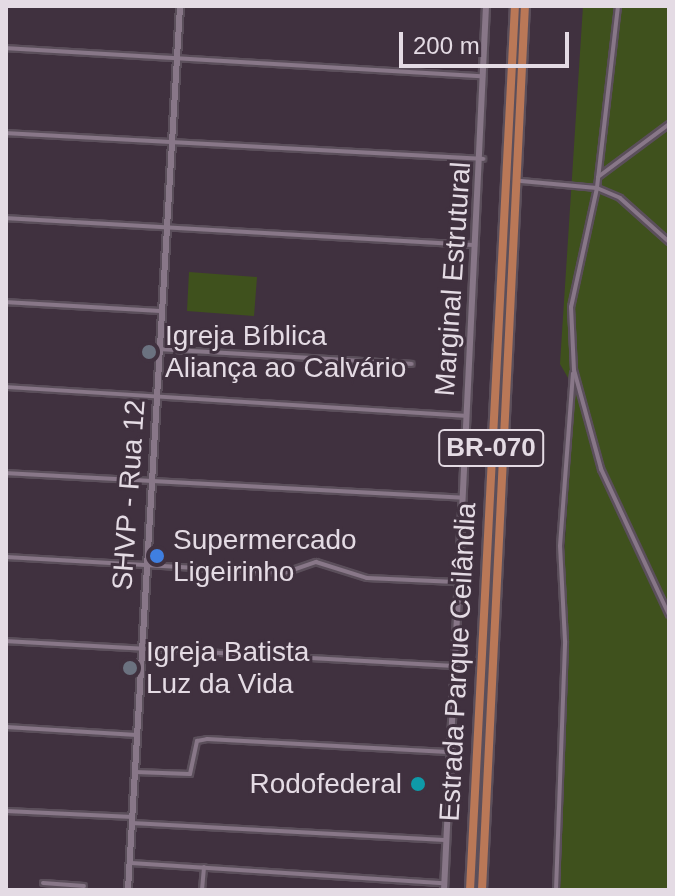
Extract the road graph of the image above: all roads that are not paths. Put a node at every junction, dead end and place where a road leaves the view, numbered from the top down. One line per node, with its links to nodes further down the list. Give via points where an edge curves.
1 (180, 6): 7 (street, SHVP - Rua 12)
2 (486, 6): 8 (street, Marginal Estrutural)
3 (515, 6): 54 (highway, Estrada Parque Ceilândia / BR-070)
4 (525, 6): 14 (highway, Estrada Parque Ceilândia / BR-070)
5 (618, 6): 13 (street)
6 (6, 48): 7 (street)
7 (177, 58): 8 (street); 11 (street, SHVP - Rua 12)
8 (485, 77): 12 (street, Marginal Estrutural)
9 (669, 124): 13 (street)
10 (6, 133): 11 (street)
11 (172, 141): 12 (street); 17 (street, SHVP - Rua 12)
12 (483, 159): 19 (street, Marginal Estrutural)
13 (598, 177): 15 (street)
14 (521, 181): 15 (street); 55 (highway, Estrada Parque Ceilândia / BR-070)
15 (597, 188): 18 (street, via 620,198); 24 (street, via 571,307)
16 (6, 218): 17 (street)
17 (167, 226): 19 (street); 21 (street, SHVP - Rua 12)
18 (669, 242)
19 (478, 245): 27 (street, Marginal Estrutural)
20 (6, 302): 21 (street)
21 (163, 311): 22 (street, SHVP - Rua 12)
22 (160, 349): 23 (street); 26 (street, SHVP - Rua 12)
23 (412, 364)
24 (574, 370): 34 (street, via 601,469); 56 (street, via 560,546 565,641)
25 (6, 387): 26 (street)
26 (157, 394): 27 (street); 29 (street, SHVP - Rua 12)
27 (466, 416): 30 (street, Marginal Estrutural)
28 (6, 473): 29 (street)
29 (152, 481): 30 (street); 32 (street, SHVP - Rua 12)
30 (461, 498): 33 (street, Marginal Estrutural)
31 (6, 557): 32 (street)
32 (146, 565): 33 (street, via 289,573 316,562 367,578); 36 (street, SHVP - Rua 12)
33 (456, 582): 37 (street, Marginal Estrutural)
34 (669, 615)
35 (6, 641): 36 (street)
36 (142, 648): 37 (street); 39 (street, SHVP - Rua 12)
37 (452, 666): 40 (street, Marginal Estrutural)
38 (6, 727): 39 (street)
39 (137, 735): 41 (street, SHVP - Rua 12)
40 (448, 752): 41 (street, via 207,739 197,741 190,774); 44 (street, Marginal Estrutural)
41 (135, 772): 43 (street, SHVP - Rua 12)
42 (6, 811): 43 (street)
43 (132, 820): 44 (street); 45 (street, SHVP - Rua 12)
44 (445, 840): 50 (street, Marginal Estrutural)
45 (131, 863): 46 (street); 52 (street, SHVP - Rua 12)
46 (204, 867): 50 (street); 53 (street)
47 (43, 883): 48 (street)
48 (51, 883): 49 (street); 51 (street)
49 (84, 886)
50 (444, 886)
51 (50, 890)
52 (128, 890)
53 (202, 890)
54 (470, 890)
55 (482, 890)
56 (556, 890)

